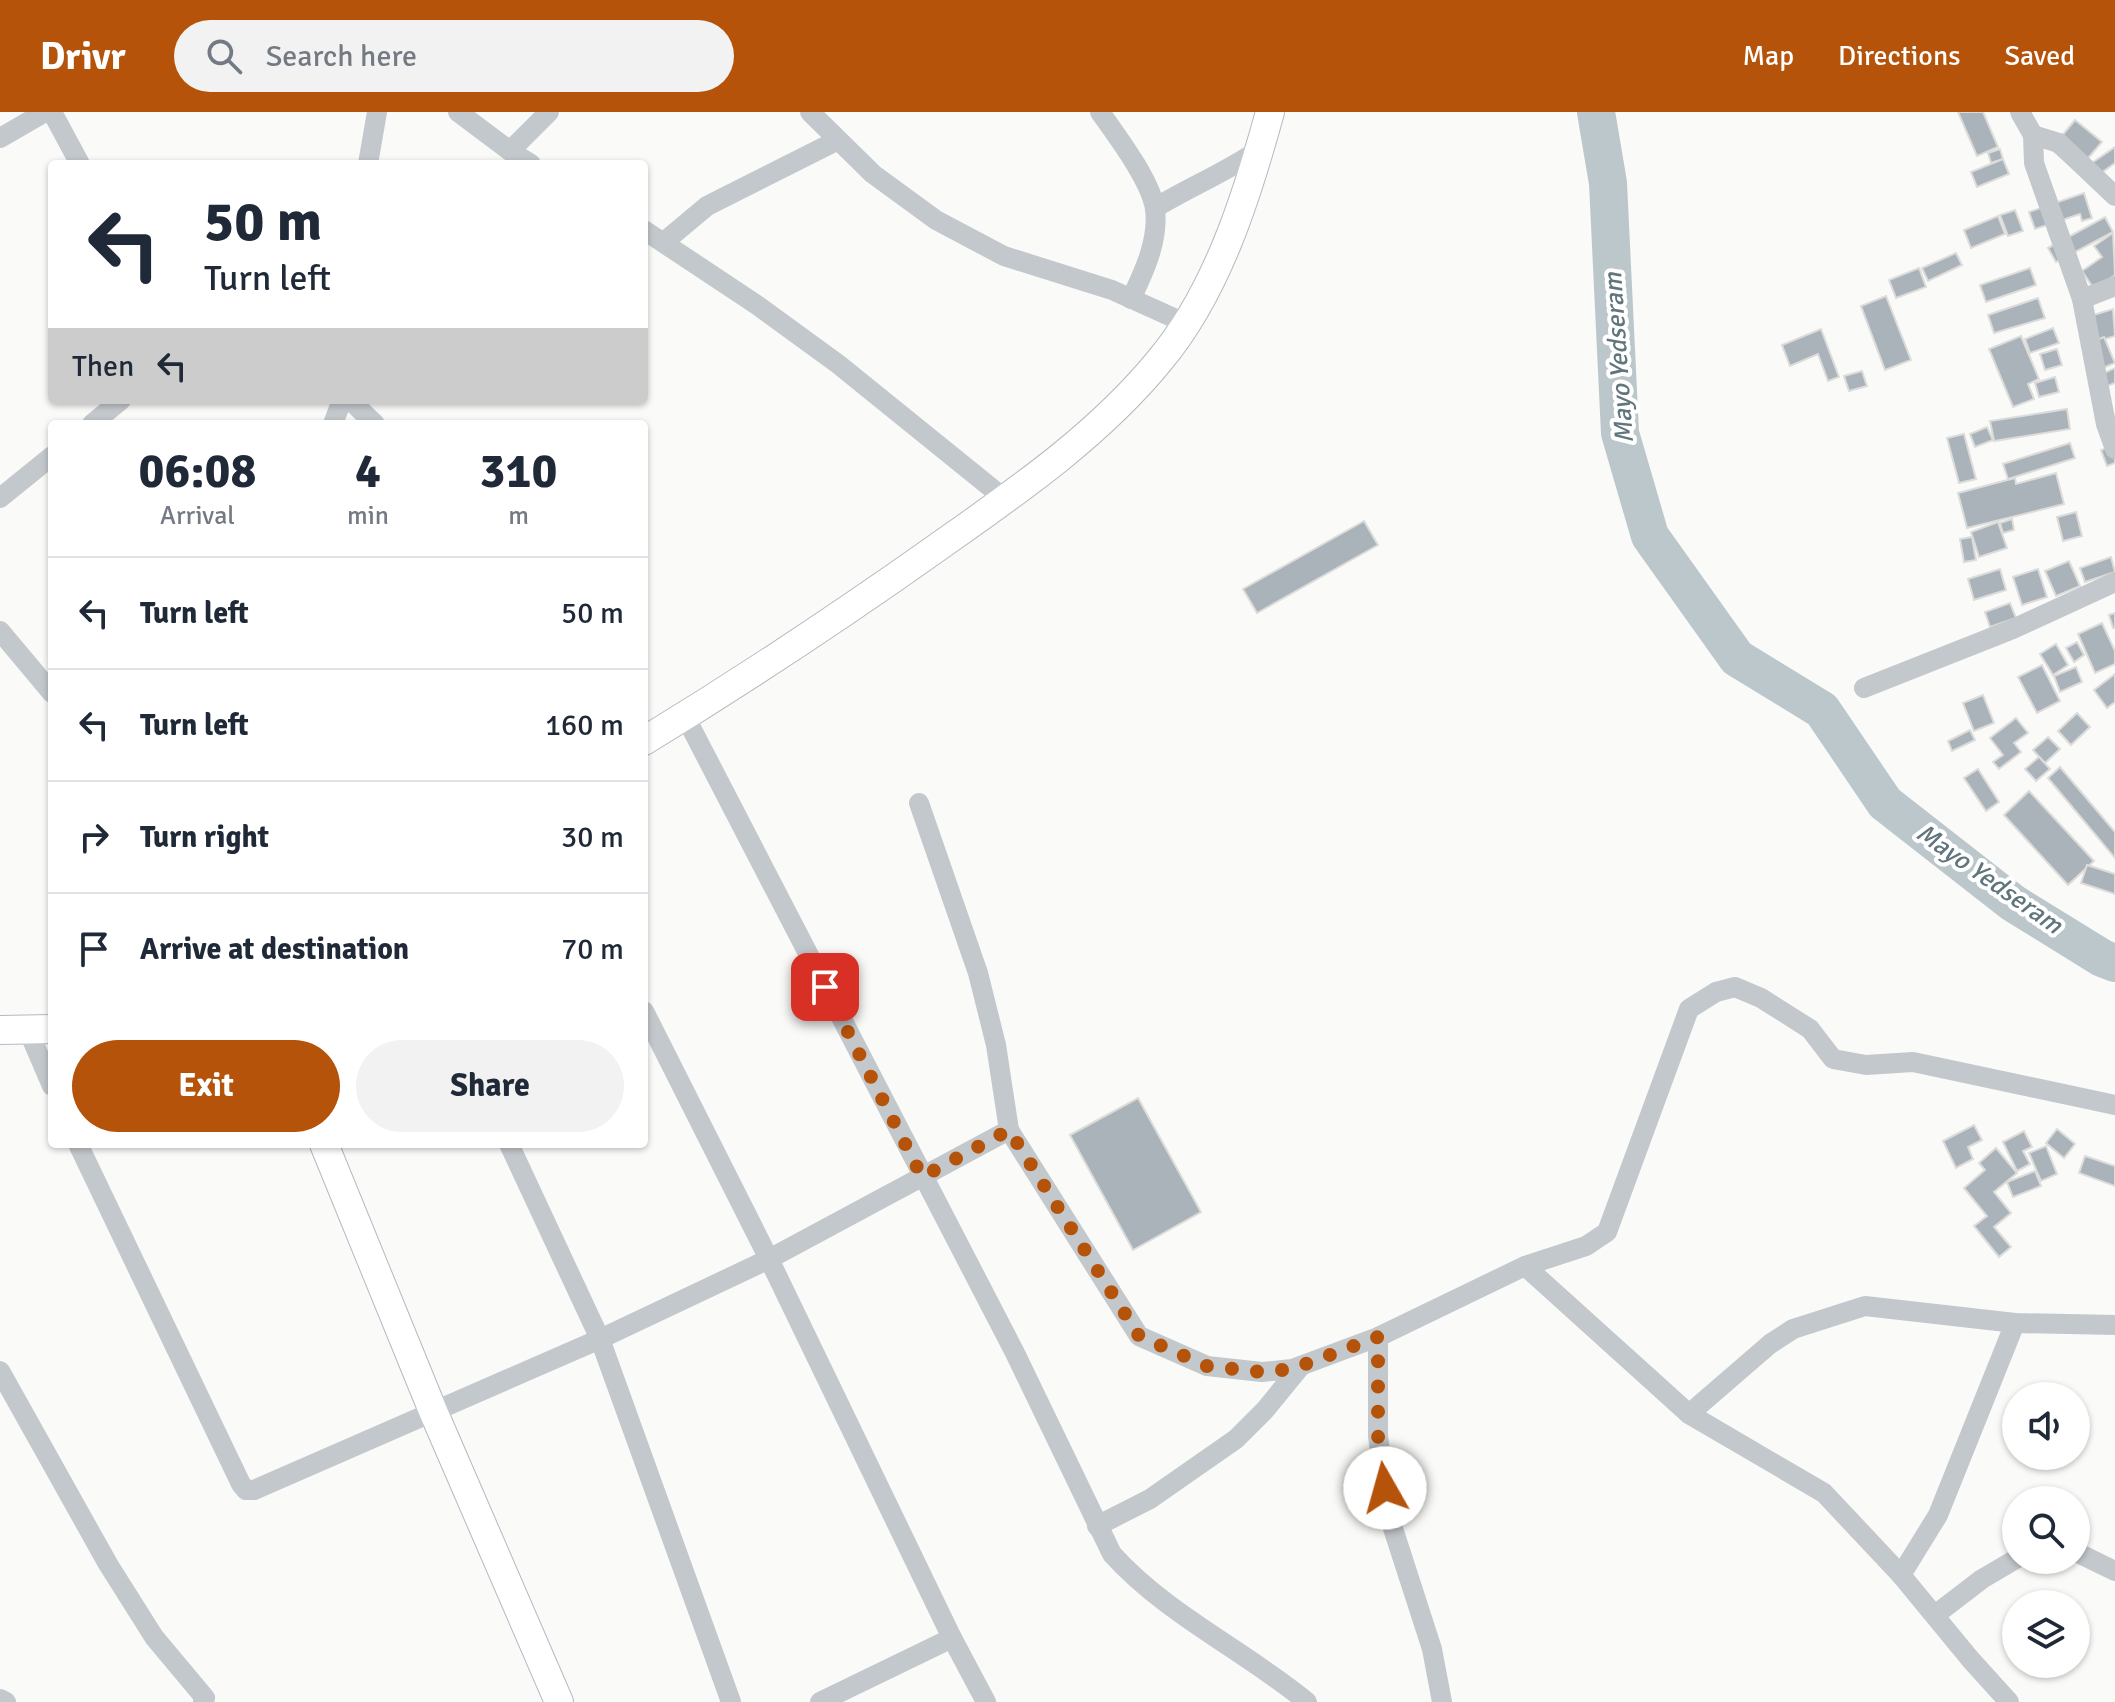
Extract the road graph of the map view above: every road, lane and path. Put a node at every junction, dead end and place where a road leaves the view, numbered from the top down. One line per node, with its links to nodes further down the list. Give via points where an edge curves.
1 (45, 112): 11 (street)
2 (52, 112): 15 (street)
3 (377, 112): 16 (street)
4 (458, 112): 14 (street)
5 (549, 112): 14 (street)
6 (810, 112): 12 (street)
7 (1100, 112): 19 (street, via 1126,149)
8 (1270, 112): 13 (main road)
9 (2020, 112): 10 (street)
10 (2033, 135): 18 (street, via 2059,143); 24 (street, via 2034,163)
11 (0, 138)
12 (838, 140): 21 (street, via 707,206); 23 (street, via 873,174 936,220 1004,256)
13 (1260, 149): 19 (street); 25 (main road, via 1235,227)
14 (510, 151): 17 (street)
15 (78, 160)
16 (369, 160)
17 (525, 160)
18 (2115, 196)
19 (1155, 208): 23 (street, via 1148,258)
20 (648, 232): 21 (street)
21 (664, 242): 31 (street, via 838,364)
22 (2115, 286): 24 (street)
23 (1131, 299): 25 (street)
24 (2082, 299): 28 (street)
25 (1185, 323): 31 (main road, via 1162,358 1113,412)
26 (346, 404): 27 (street)
27 (369, 420)
28 (2115, 449)
29 (48, 459): 30 (street)
30 (0, 498)
31 (1005, 499): 36 (main road)
32 (2115, 582): 35 (street)
33 (0, 631): 34 (street)
34 (48, 688)
35 (1864, 688)
36 (685, 716): 37 (main road); 47 (street)
37 (648, 739)
38 (919, 803): 43 (street, via 978,973)
39 (648, 1019): 48 (street)
40 (27, 1030): 41 (street)
41 (48, 1077)
42 (2115, 1105): 49 (street, via 1913,1062 1866,1065 1833,1059 1810,1029 1761,998 1735,987 1716,992 1689,1009 1607,1232 1586,1246)
43 (1009, 1130): 47 (street); 54 (street, via 1139,1336 1207,1366 1262,1372)
44 (80, 1148): 56 (street, via 246,1490)
45 (326, 1148): 56 (main road)
46 (511, 1148): 53 (street)
47 (922, 1177): 48 (street); 58 (street, via 1015,1353)
48 (769, 1259): 53 (street); 64 (street)
49 (1525, 1266): 52 (street); 57 (street)
50 (2015, 1323): 51 (street); 57 (street, via 1865,1306 1793,1329); 62 (street, via 1938,1515)
51 (2115, 1325)
52 (1378, 1337): 54 (street); 73 (street, via 1378,1436 1388,1513 1432,1649)
53 (600, 1339): 56 (street); 69 (street)
54 (1301, 1366): 58 (street, via 1236,1439 1150,1499)
55 (0, 1371): 67 (street, via 108,1564)
56 (433, 1411): 68 (main road)
57 (1689, 1414): 62 (street, via 1824,1493)
58 (1097, 1526): 72 (street, via 1130,1575)
59 (2090, 1559): 61 (street)
60 (2002, 1567): 63 (street)
61 (2115, 1571)
62 (1901, 1575): 63 (street)
63 (1935, 1615): 74 (street)
64 (952, 1638): 70 (street); 71 (street)
65 (0, 1699): 66 (street)
66 (6, 1702)
67 (203, 1702)
68 (559, 1702)
69 (731, 1702)
70 (820, 1702)
71 (986, 1702)
72 (1307, 1702)
73 (1442, 1702)
74 (2009, 1702)

